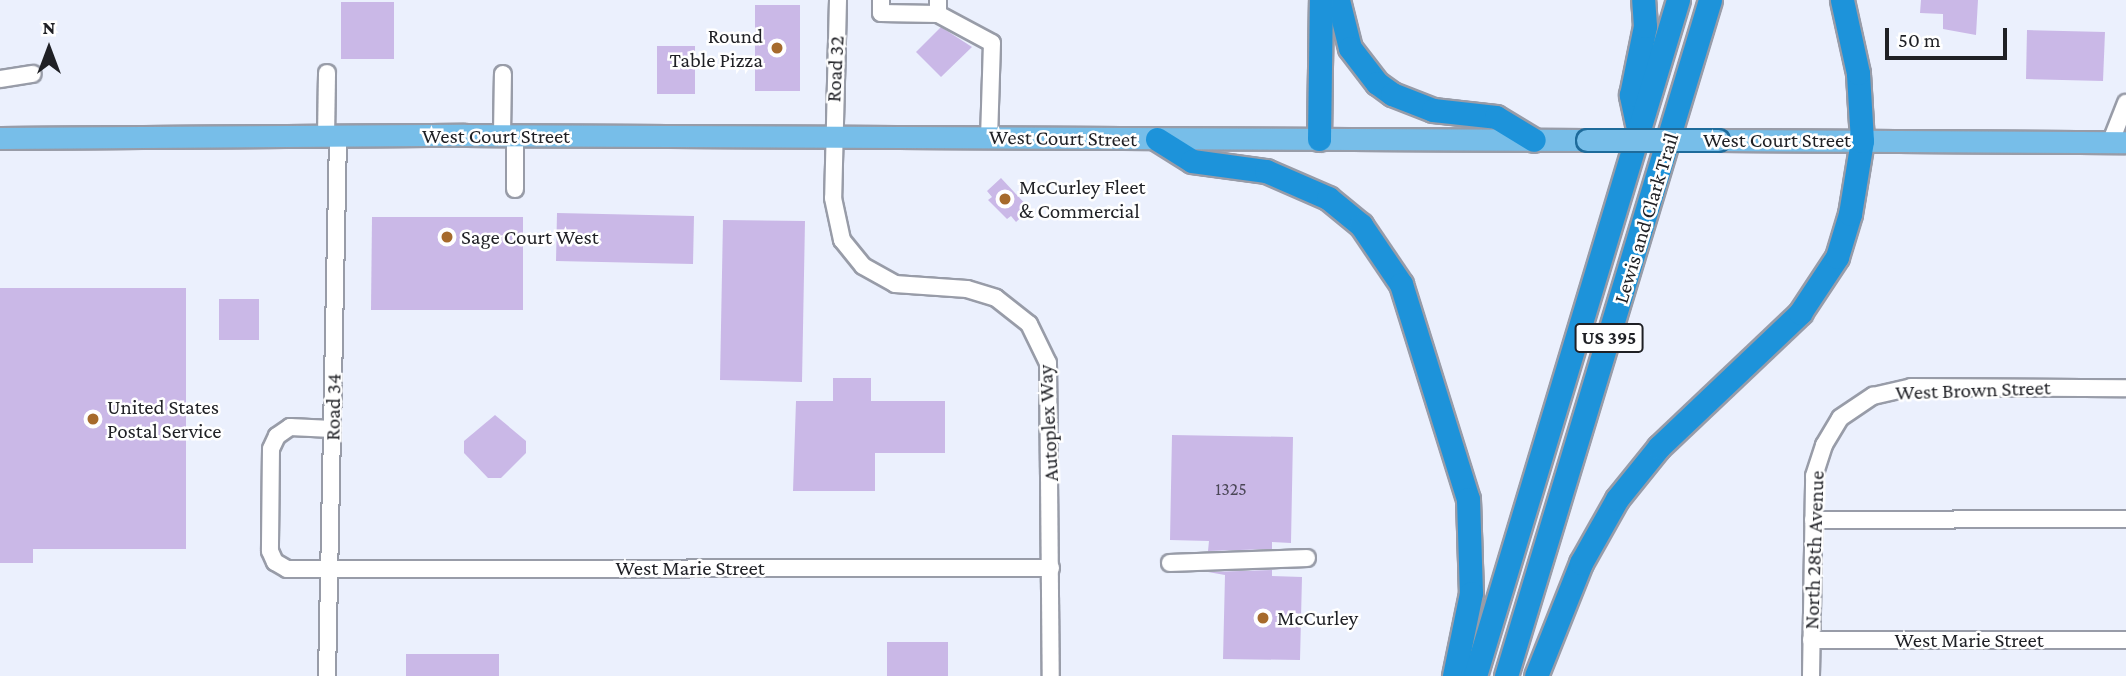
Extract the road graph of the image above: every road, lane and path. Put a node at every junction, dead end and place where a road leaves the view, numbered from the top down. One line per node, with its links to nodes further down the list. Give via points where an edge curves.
1 (838, 0): 20 (street, Road 32)
2 (881, 0): 9 (street, via 881,13)
3 (1321, 0): 22 (highway)
4 (1338, 0): 23 (highway, via 1350,48 1385,88 1433,110 1496,117)
5 (1643, 0): 15 (highway, via 1645,26 1631,95)
6 (1678, 0): 15 (highway, Lewis and Clark Trail / US 395)
7 (1710, 0): 42 (highway, Lewis and Clark Trail / US 395)
8 (1842, 0): 24 (highway, via 1858,72)
9 (938, 7): 17 (street, via 992,43)
10 (327, 73): 19 (street, Road 34)
11 (33, 74): 13 (street)
12 (503, 74): 16 (street)
13 (0, 79)
14 (2126, 103): 25 (street)
15 (1638, 128): 41 (highway, Lewis and Clark Trail / US 395, via 1633,159)
16 (508, 135): 19 (main road, West Court Street); 20 (main road, West Court Street); 26 (street)
17 (989, 136): 20 (main road, West Court Street); 21 (main road, West Court Street)
18 (0, 138): 19 (main road, West Court Street)
19 (332, 138): 29 (street, Road 34)
20 (832, 139): 35 (street, Autoplex Way, via 838,229 863,266 895,284 967,289 996,299 1029,324 1040,343 1050,376)
21 (1157, 139): 22 (main road, West Court Street); 40 (highway, via 1192,161 1266,171 1328,198 1361,225 1401,284 1468,499 1471,593)
22 (1319, 139): 23 (main road, West Court Street)
23 (1534, 140): 24 (main road, West Court Street, bridge)
24 (1862, 141): 25 (main road, West Court Street); 43 (highway, via 1845,236 1827,278 1800,313 1659,447 1617,499 1581,563)
25 (2119, 141)
26 (515, 189)
27 (2126, 388): 28 (street, West Brown Street, via 1900,388 1863,401)
28 (1832, 428): 30 (street, North 28th Avenue, via 1816,466)
29 (332, 429): 34 (street, Road 34); 34 (street, West Marie Street, via 290,427 277,436 271,455 270,551 275,562 296,570)
30 (1813, 520): 31 (street); 36 (street, North 28th Avenue)
31 (2126, 520)
32 (1307, 558): 33 (street)
33 (1170, 563)
34 (330, 568): 35 (street, West Marie Street); 38 (street, Road 34)
35 (1051, 568): 39 (street, Autoplex Way)
36 (1811, 640): 37 (street, West Marie Street); 44 (street, North 28th Avenue)
37 (2126, 640)
38 (327, 676)
39 (1051, 676)
40 (1454, 676)
41 (1475, 676)
42 (1506, 676)
43 (1536, 676)
44 (1811, 676)

